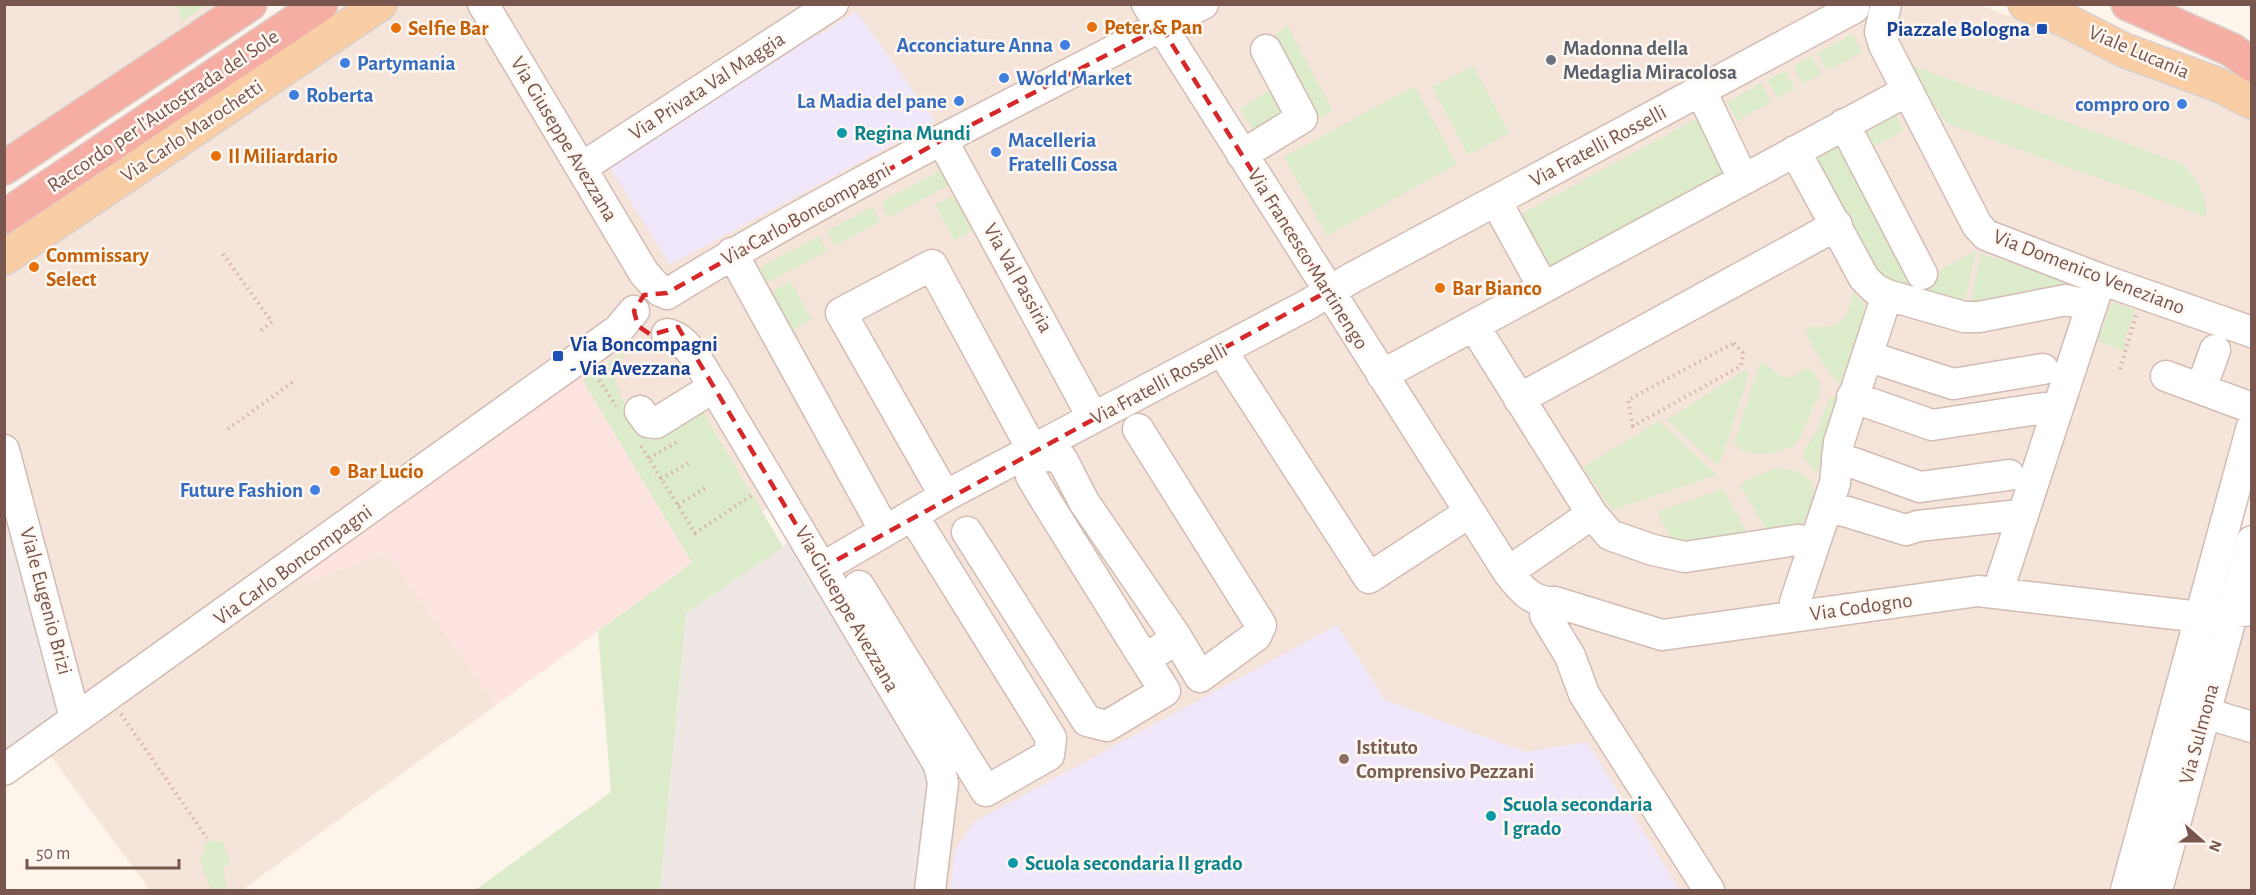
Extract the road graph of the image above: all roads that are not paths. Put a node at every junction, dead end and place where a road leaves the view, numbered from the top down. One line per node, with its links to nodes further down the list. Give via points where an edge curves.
1 (250, 4): 20 (highway)
2 (321, 4): 24 (highway, Raccordo per l'Autostrada del Sole)
3 (380, 4): 27 (main road, Via Carlo Marochetti)
4 (483, 4): 21 (street, Via Giuseppe Avezzana)
5 (1203, 4): 10 (street, Via Carlo Boncompagni)
6 (2025, 4): 15 (main road, Viale Lucania)
7 (2128, 4): 12 (highway, via 2232,50)
8 (827, 6): 21 (street, Via Privata Val Maggia)
9 (1869, 9): 13 (street, Via Fratelli Rosselli); 14 (street, Via Domenico Veneziano)
10 (1154, 16): 17 (street, Via Carlo Boncompagni); 19 (street, Via Francesco Martinengo)
11 (1266, 51): 19 (street, via 1302,118)
12 (2252, 65)
13 (1701, 91): 22 (street); 23 (street, Via Fratelli Rosselli)
14 (1907, 91): 16 (street); 31 (street, Via Domenico Veneziano, via 1981,230)
15 (2252, 102)
16 (1844, 124): 18 (street); 28 (street)
17 (942, 140): 26 (street, Via Carlo Boncompagni); 49 (street, Via Val Passiria)
18 (1795, 151): 22 (street); 25 (street)
19 (1242, 154): 30 (street, Via Francesco Martinengo)
20 (4, 168)
21 (580, 168): 32 (street, Via Giuseppe Avezzana)
22 (1743, 179): 29 (street)
23 (1496, 201): 29 (street); 30 (street, Via Fratelli Rosselli)
24 (4, 217)
25 (1837, 225): 33 (street, via 1864,278); 46 (street)
26 (732, 253): 32 (street, Via Carlo Boncompagni); 63 (street)
27 (4, 258)
28 (1922, 274)
29 (1543, 287): 34 (street)
30 (1328, 291): 38 (street, Via Fratelli Rosselli); 41 (street, Via Francesco Martinengo)
31 (2096, 292): 33 (street, Via Domenico Veneziano, via 1979,318); 35 (street, Via Domenico Veneziano); 48 (street)
32 (650, 293): 36 (street, Via Giuseppe Avezzana, via 679,309); 36 (street, Via Giuseppe Avezzana, via 635,320 645,333); 78 (street, Via Carlo Boncompagni, via 618,330)
33 (1887, 295): 39 (street)
34 (1474, 326): 41 (street); 46 (street)
35 (2252, 332)
36 (677, 334): 43 (street, Via Giuseppe Avezzana)
37 (2215, 350): 44 (street)
38 (1221, 351): 49 (street, Via Fratelli Rosselli); 59 (street, via 1369,578)
39 (1867, 356): 40 (street, via 1953,384); 45 (street)
40 (2043, 369)
41 (1382, 375): 59 (street, Via Francesco Martinengo)
42 (2166, 376): 44 (street)
43 (714, 387): 50 (street, via 656,423); 67 (street, Via Giuseppe Avezzana)
44 (2201, 389): 47 (street)
45 (1852, 398): 48 (street, via 1932,425 2044,408); 55 (street)
46 (1519, 399): 60 (street)
47 (2252, 408)
48 (2057, 411): 62 (street)
49 (1093, 418): 54 (street, Via Fratelli Rosselli)
50 (631, 419)
51 (2252, 426): 74 (street, Via Sulmona)
52 (1138, 429): 75 (street, via 1261,626 1256,636 1200,677)
53 (4, 450): 78 (street, Viale Eugenio Brizi)
54 (1033, 451): 57 (street, Via Fratelli Rosselli); 57 (street, via 932,265 841,313); 75 (street, via 1062,459 1084,502); 76 (street, via 1031,476)
55 (1837, 457): 56 (street, via 1920,487); 58 (street)
56 (2008, 475)
57 (945, 496): 61 (street, Via Fratelli Rosselli)
58 (1828, 506): 62 (street, via 1906,530 2010,516); 66 (street)
59 (1470, 512): 68 (street, Via Francesco Martinengo)
60 (1592, 514): 66 (street, via 1610,535 1685,557 1797,540); 68 (street)
61 (913, 516): 63 (street, Via Fratelli Rosselli); 69 (street, via 1051,738 1049,755 986,791)
62 (2021, 520): 70 (street)
63 (885, 531): 67 (street, Via Fratelli Rosselli)
64 (967, 532): 76 (street, via 1087,720 1107,726 1165,691)
65 (2252, 541): 72 (street, Via Sulmona)
66 (1815, 542): 73 (street, via 1795,602)
67 (822, 568): 81 (street, Via Giuseppe Avezzana, via 943,774)
68 (1508, 572): 71 (street, Via Francesco Martinengo)
69 (859, 586)
70 (1998, 591): 73 (street, Via Codogno); 74 (street, Via Codogno)
71 (1537, 599): 73 (street, Via Codogno, via 1662,636); 82 (street, Via Francesco Martinengo, via 1570,656 1584,694)
72 (2242, 612): 74 (street); 77 (street, Via Sulmona)
73 (1795, 616)
74 (2200, 617): 83 (street, Via Sulmona)
75 (1175, 635): 76 (street, via 1156,654)
76 (1142, 655)
77 (2205, 713): 79 (street); 84 (street, Via Sulmona)
78 (75, 718): 80 (street, Via Carlo Boncompagni)
79 (2252, 727)
80 (4, 771)
81 (930, 891)
82 (1709, 891)
83 (2126, 891)
84 (2157, 891)

